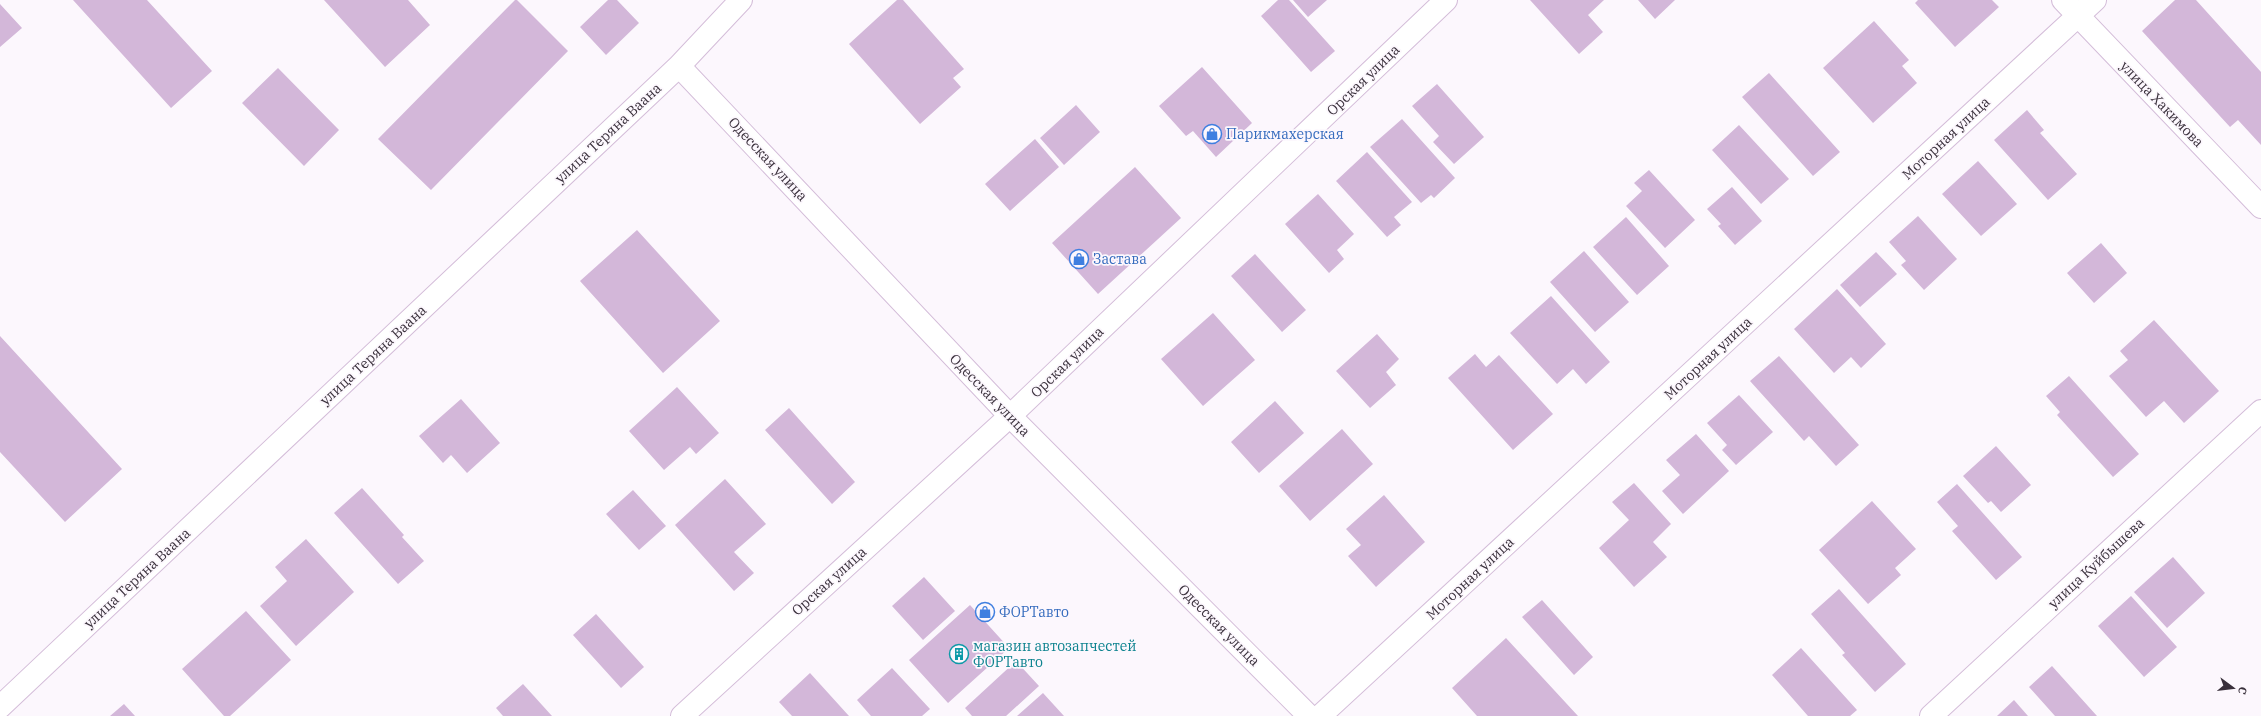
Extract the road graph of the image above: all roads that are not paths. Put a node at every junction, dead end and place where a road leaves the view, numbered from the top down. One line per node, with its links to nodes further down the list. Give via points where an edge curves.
1 (741, 0): 6 (street, улица Теряна Ваана)
2 (1446, 0): 9 (street, Орская улица)
3 (2063, 0): 5 (street, улица Хакимова)
4 (2095, 0): 5 (street, Моторная улица)
5 (2078, 17): 7 (street, улица Хакимова); 13 (street, Моторная улица)
6 (680, 66): 9 (street, Одесская улица); 10 (street, улица Теряна Ваана)
7 (2261, 207)
8 (2261, 411): 14 (street, улица Куйбышева)
9 (1010, 416): 11 (street, Орская улица); 12 (street, Одесская улица)
10 (0, 707)
11 (682, 716)
12 (1309, 716)
13 (1320, 716)
14 (1931, 716)

